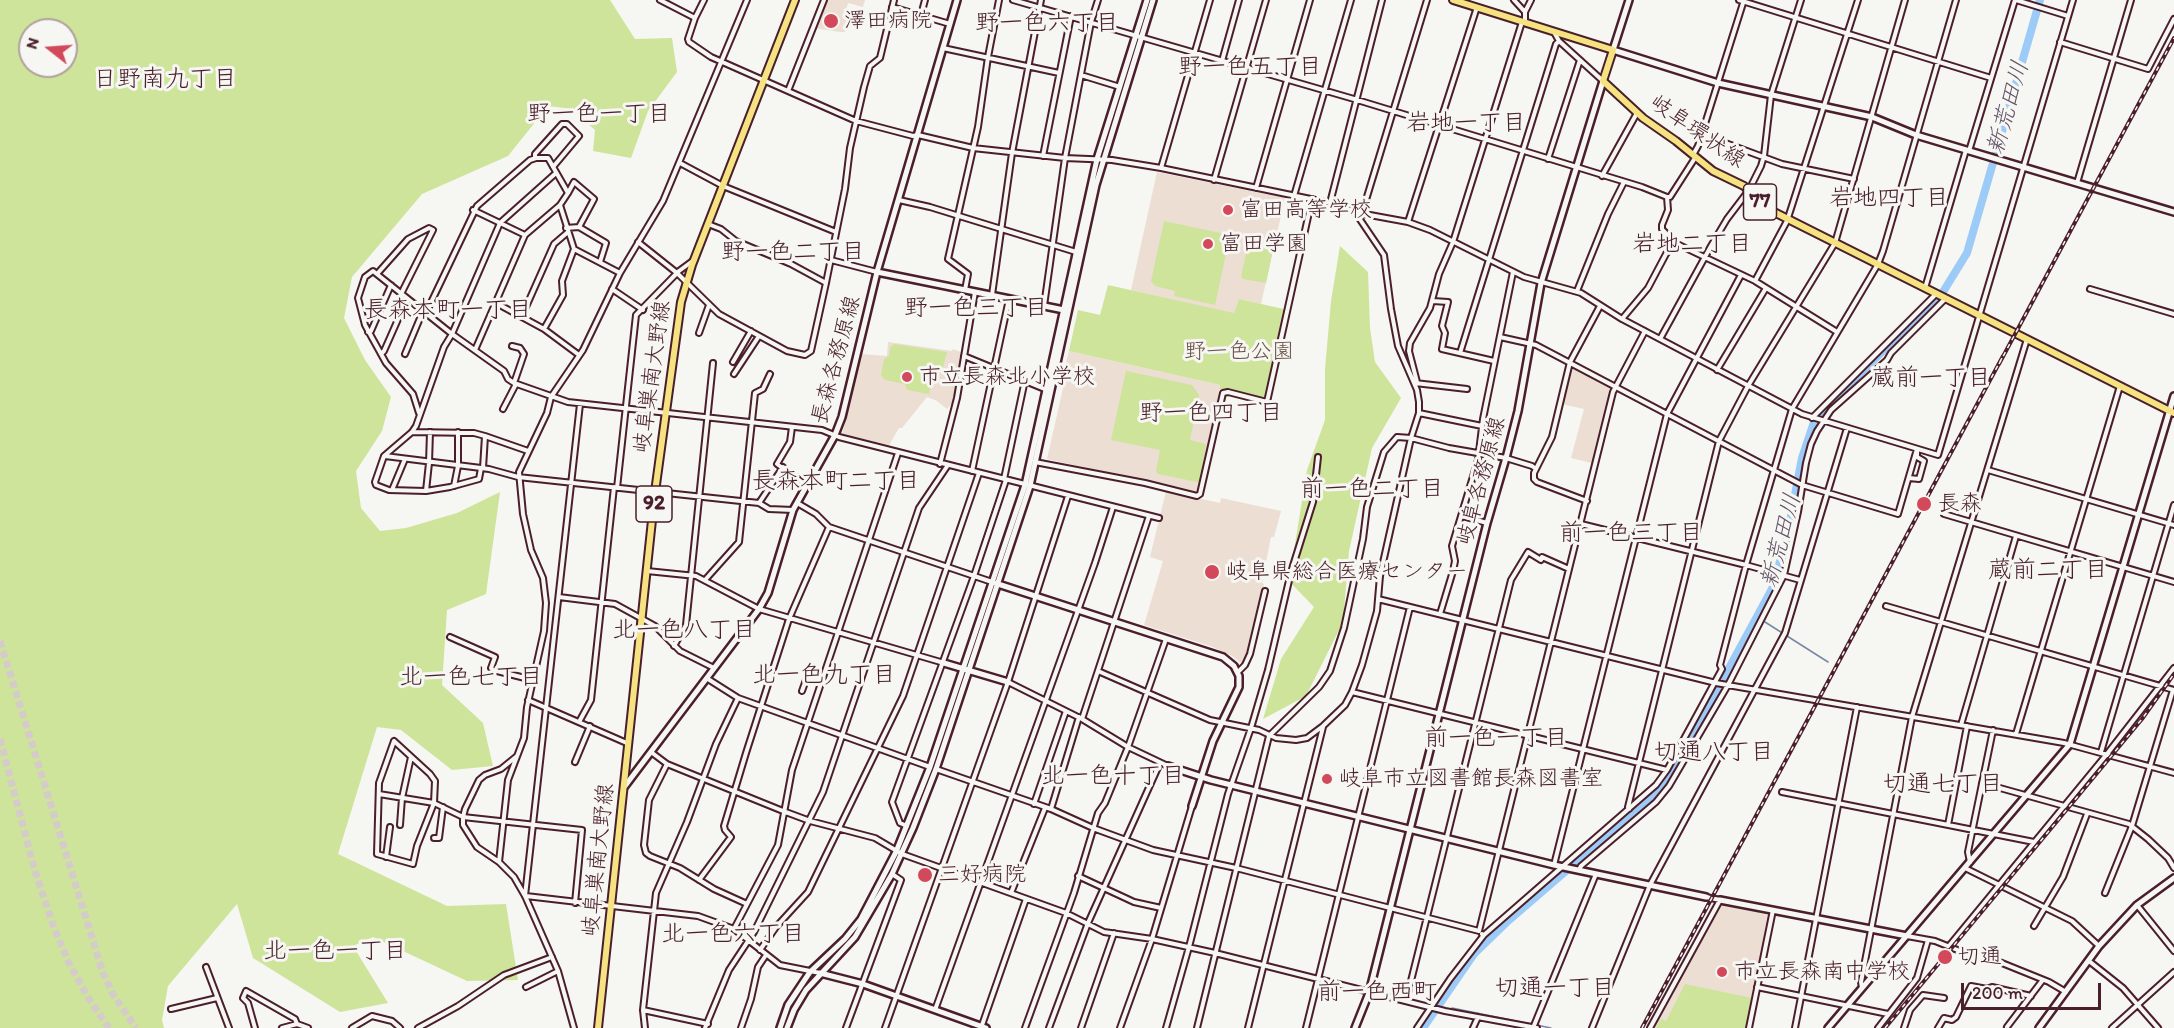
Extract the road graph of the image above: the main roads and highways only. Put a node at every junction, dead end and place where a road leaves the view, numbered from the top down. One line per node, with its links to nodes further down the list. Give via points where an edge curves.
1 (795, 0): 4 (main road, 岐阜巣南大野線 / 92, via 686,282 655,492)
2 (1453, 0): 3 (main road, 岐阜環状線 / 77, via 1613,51 1603,81 1637,113 1713,171 1749,190 1766,208)
3 (2172, 412)
4 (598, 1028)

